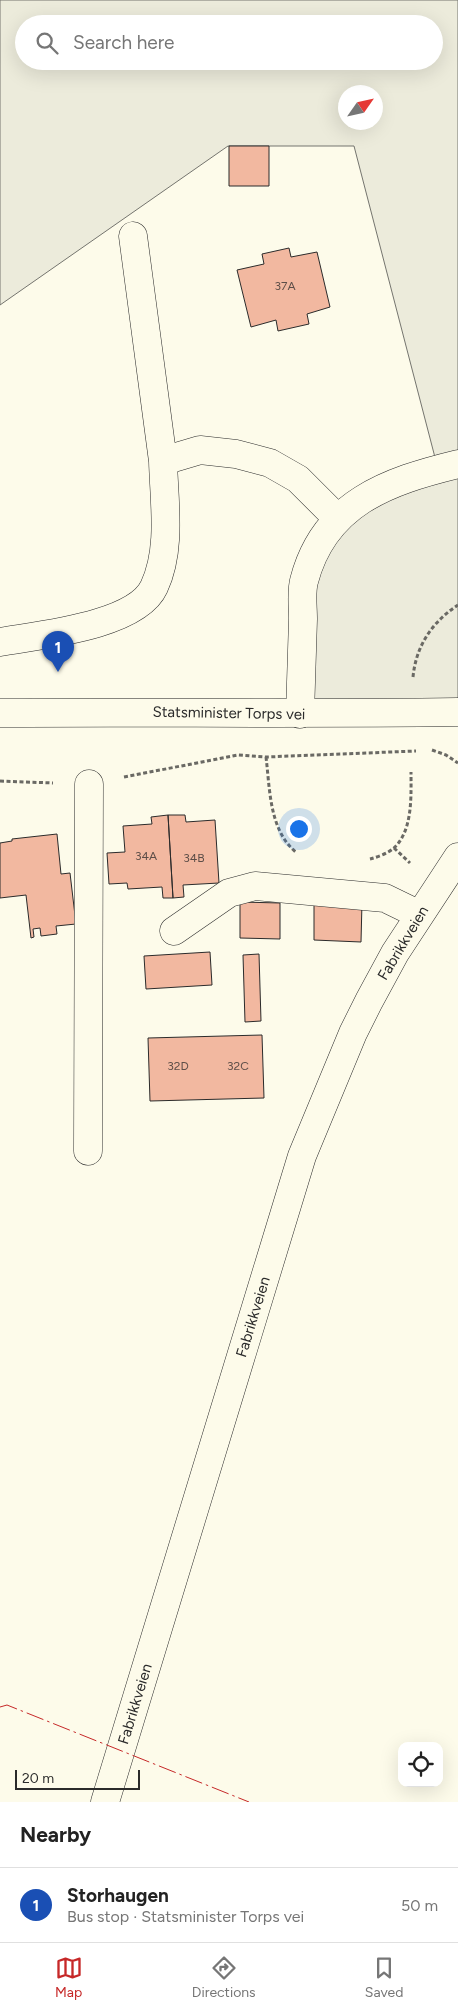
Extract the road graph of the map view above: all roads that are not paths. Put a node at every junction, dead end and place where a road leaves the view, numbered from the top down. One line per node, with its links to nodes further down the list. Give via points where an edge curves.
1 (133, 236): 2 (main road)
2 (163, 461): 4 (main road, via 200,450 236,454 270,463 298,480); 5 (main road, via 165,537 161,566 154,588 141,603 97,624)
3 (458, 464): 4 (main road, via 420,473 370,494)
4 (337, 518): 8 (main road, via 317,547 304,582)
5 (0, 642)
6 (458, 712): 8 (main road, Statsminister Torps vei)
7 (0, 713): 8 (main road, Statsminister Torps vei)
8 (300, 714)
9 (89, 784): 13 (main road)
10 (458, 857): 11 (main road, Fabrikkveien)
11 (420, 915): 12 (main road, via 384,898 255,886 229,893); 14 (main road, Fabrikkveien, via 394,953 369,1001 302,1156)
12 (174, 931)
13 (88, 1151)
14 (105, 1802)

